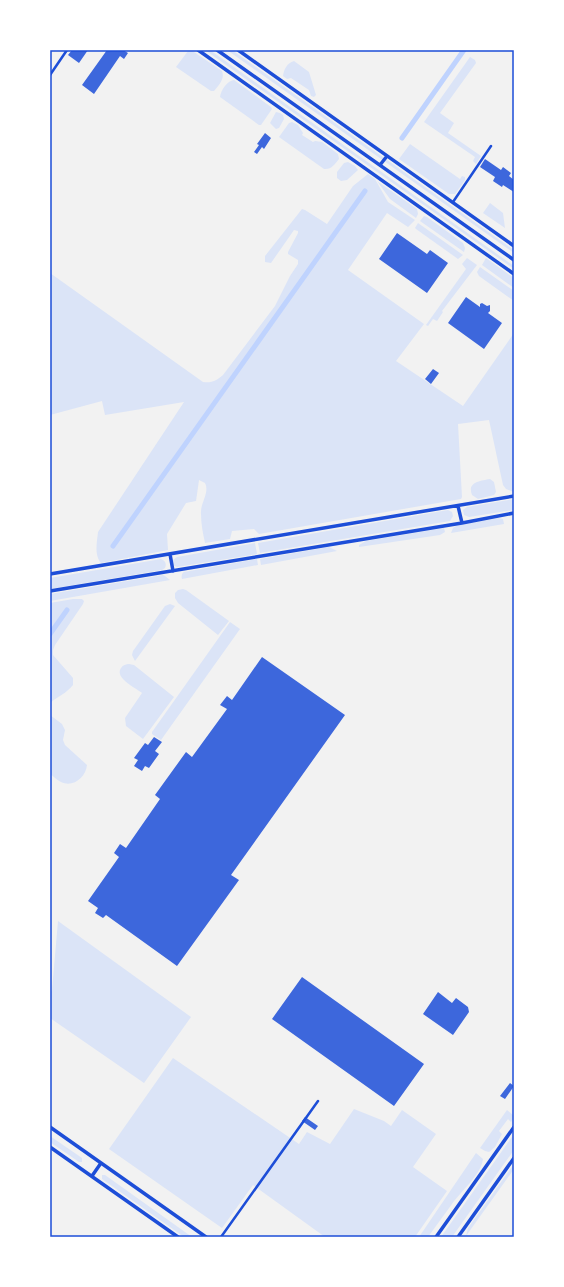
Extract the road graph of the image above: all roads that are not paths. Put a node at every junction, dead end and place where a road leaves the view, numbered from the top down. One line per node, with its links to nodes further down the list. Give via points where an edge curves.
1 (68, 50): 5 (street)
2 (198, 50): 12 (main road)
3 (218, 50): 8 (main road)
4 (238, 50): 7 (main road)
5 (50, 75)
6 (491, 146): 9 (street)
7 (387, 156): 8 (main road); 9 (main road)
8 (380, 166): 11 (main road)
9 (453, 202): 10 (main road)
10 (514, 246)
11 (514, 260)
12 (514, 274)
13 (514, 496): 14 (main road)
14 (458, 506): 16 (main road); 17 (main road)
15 (514, 513): 16 (main road)
16 (462, 523): 18 (main road)
17 (170, 554): 18 (main road); 19 (main road)
18 (173, 570): 20 (main road)
19 (50, 574)
20 (50, 592)
21 (318, 1101): 30 (street)
22 (514, 1126): 31 (main road)
23 (50, 1127): 26 (main road)
24 (50, 1148): 27 (main road)
25 (514, 1158): 32 (main road)
26 (101, 1163): 27 (main road); 29 (main road)
27 (92, 1176): 28 (main road)
28 (178, 1237)
29 (206, 1237)
30 (222, 1237)
31 (436, 1237)
32 (458, 1237)

